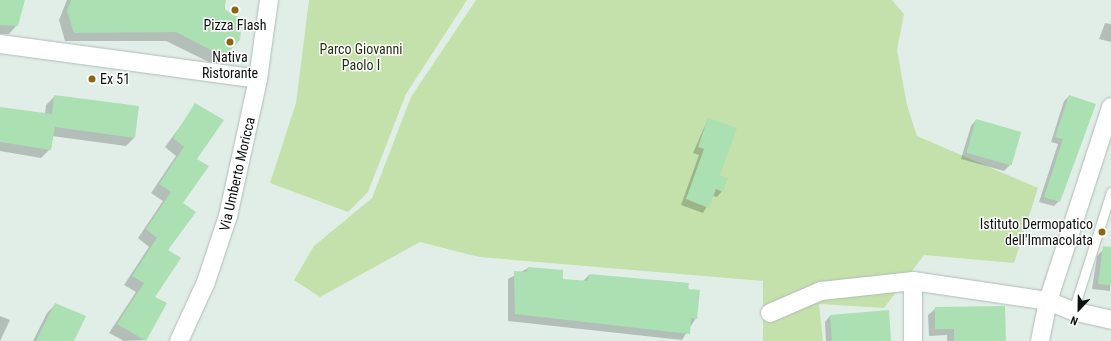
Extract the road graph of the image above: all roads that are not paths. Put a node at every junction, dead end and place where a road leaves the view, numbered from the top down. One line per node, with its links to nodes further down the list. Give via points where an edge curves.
1 (269, 0): 3 (street, Via Umberto Moricca)
2 (0, 44): 3 (street)
3 (258, 79): 11 (street, Via Umberto Moricca, via 223,234)
4 (1111, 107): 7 (street)
5 (1111, 192): 8 (lane)
6 (913, 281): 7 (street); 9 (street, via 822,291); 12 (street)
7 (1048, 301): 8 (street); 13 (street)
8 (1073, 311): 10 (street)
9 (770, 313)
10 (1111, 320)
11 (179, 341)
12 (913, 341)
13 (1040, 341)

